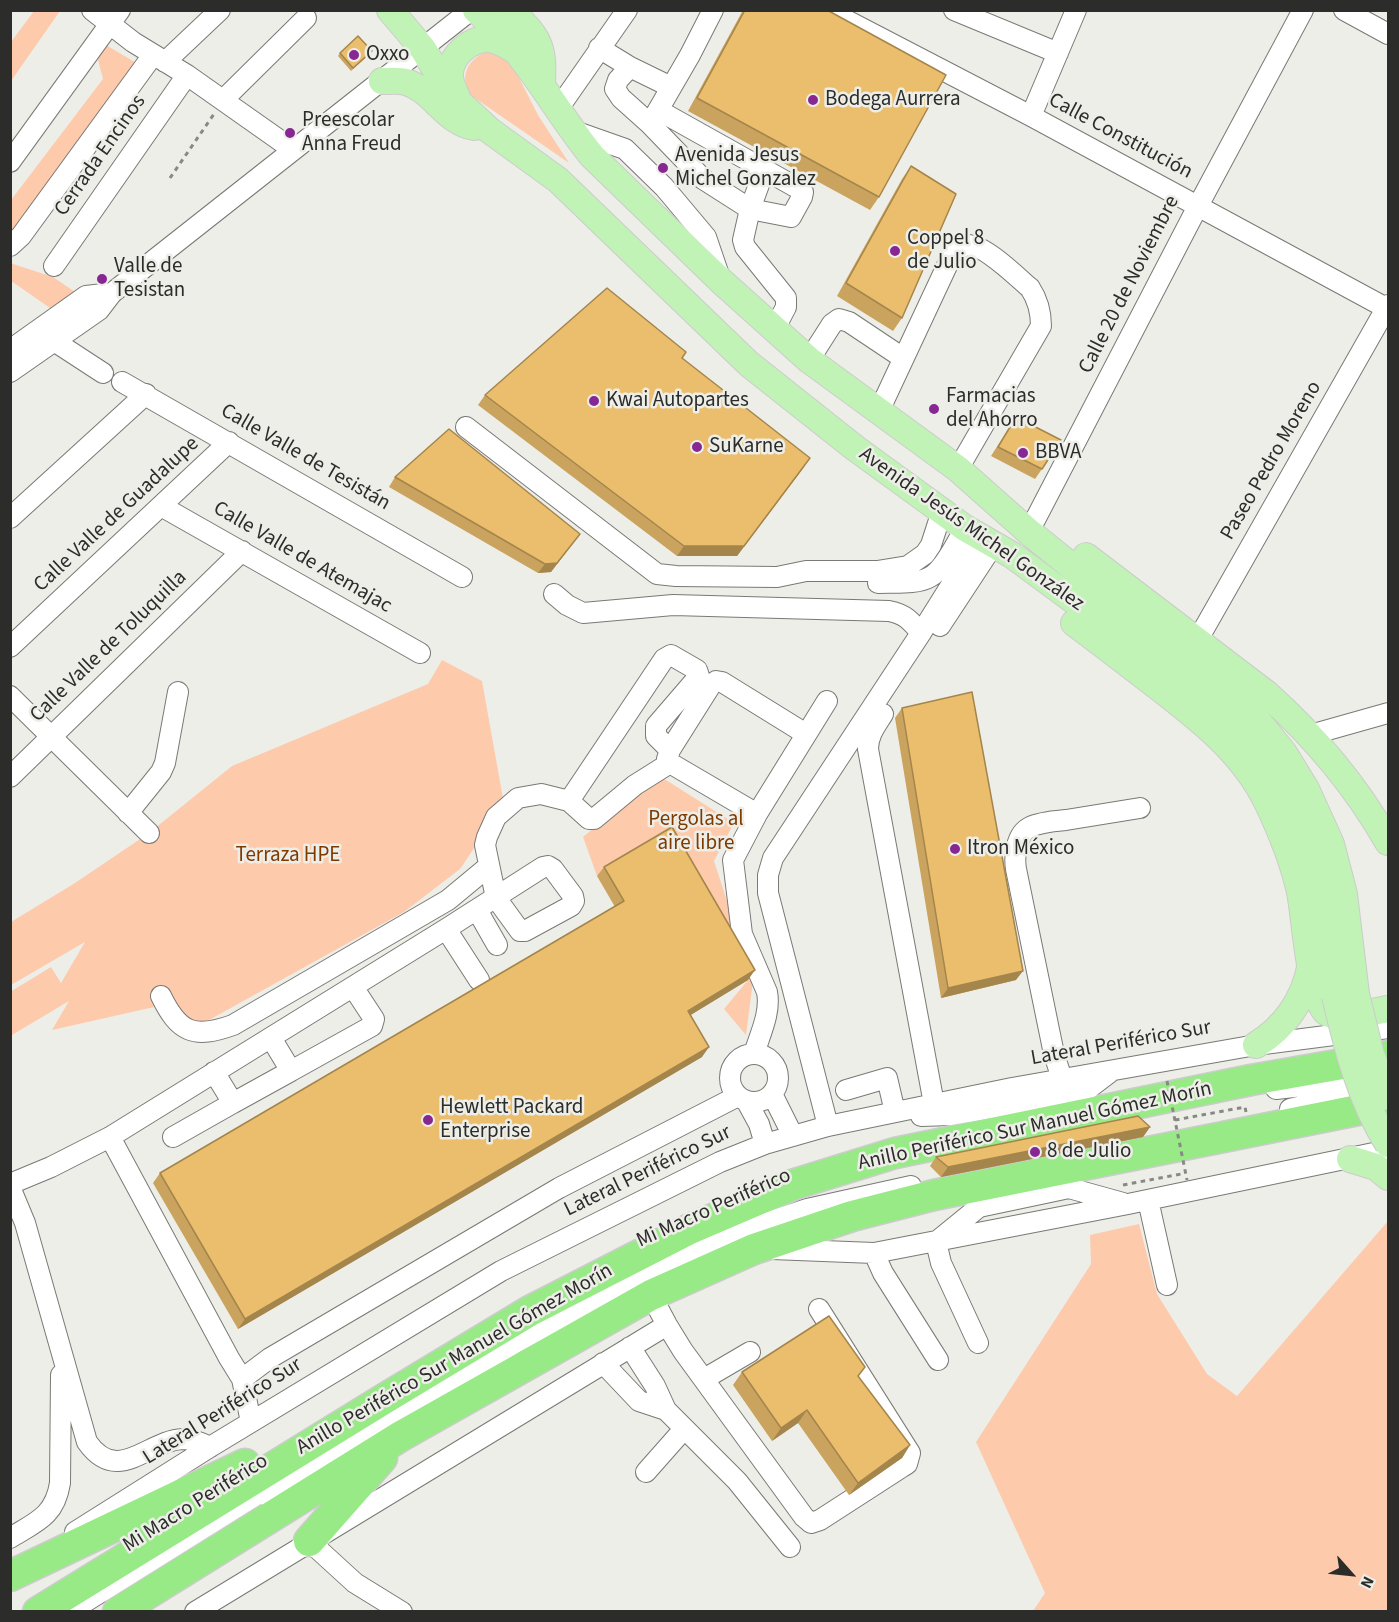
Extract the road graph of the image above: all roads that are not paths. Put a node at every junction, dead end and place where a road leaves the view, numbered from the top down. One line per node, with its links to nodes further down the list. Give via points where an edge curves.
1 (92, 10): 13 (street)
2 (220, 10): 20 (street)
3 (390, 10): 17 (main road, Avenida Jesús Michel González)
4 (474, 10): 17 (street); 18 (main road, Avenida Jesús Michel González)
5 (512, 10): 24 (main road, via 534,34 543,57)
6 (627, 10): 16 (street)
7 (713, 10): 25 (street)
8 (827, 10): 28 (street, Calle Constitución)
9 (954, 10): 19 (street)
10 (1076, 10): 19 (street)
11 (1303, 10): 35 (street, Calle 20 de Noviembre)
12 (1344, 10): 15 (street)
13 (115, 17): 20 (street); 33 (street)
14 (306, 18): 26 (street)
15 (1380, 24)
16 (599, 48): 21 (street); 30 (street)
17 (423, 49): 23 (street); 27 (main road, Avenida Jesús Michel González)
18 (517, 51): 24 (main road, Avenida Jesús Michel González); 27 (main road, via 487,39 463,49 450,73)
19 (1058, 54): 28 (street)
20 (159, 58): 22 (street); 37 (street)
21 (630, 67): 25 (street); 29 (street, via 615,89 621,98)
22 (187, 75): 26 (street); 38 (street, Cerrada Encinos)
23 (382, 81): 31 (main road, via 405,82 464,125); 32 (street)
24 (542, 84): 30 (main road, Avenida Jesús Michel González)
25 (671, 87): 29 (street)
26 (223, 100): 32 (street)
27 (460, 103): 31 (main road, Avenida Jesús Michel González)
28 (1031, 116): 35 (street, Calle Constitución)
29 (654, 117): 34 (street); 36 (street, via 703,179)
30 (564, 119): 41 (main road, Avenida Jesús Michel González, via 592,156)
31 (489, 130): 56 (main road, Avenida Jesús Michel González, via 558,180 749,364)
32 (292, 149): 39 (street)
33 (10, 162)
34 (764, 171): 36 (street); 36 (street, via 801,190 802,197 789,218)
35 (1198, 206): 40 (street, Calle Constitución); 58 (street, Calle 20 de Noviembre)
36 (750, 209): 41 (street, via 745,247 786,298 786,307)
37 (10, 246)
38 (54, 266)
39 (112, 292): 42 (street, via 99,310); 43 (street, via 86,296)
40 (1388, 307): 65 (street, Paseo Pedro Moreno)
41 (774, 330): 45 (main road, Avenida Jesús Michel González)
42 (54, 341): 46 (street); 47 (street)
43 (10, 350)
44 (903, 358): 45 (street, via 849,322 839,320 832,324); 50 (street); 53 (street, via 957,250 968,245 984,251 1035,296 1041,326)
45 (809, 360): 50 (main road, Avenida Jesús Michel González)
46 (10, 372)
47 (103, 373)
48 (122, 382): 49 (street, Calle Valle de Tesistán)
49 (146, 394): 52 (street, Calle Valle de Tesistán); 57 (street)
50 (879, 411): 53 (main road, Avenida Jesús Michel González)
51 (466, 427): 62 (street, via 657,574)
52 (230, 442): 55 (street, Calle Valle de Guadalupe); 61 (street, Calle Valle de Tesistán)
53 (958, 469): 54 (main road, Avenida Jesús Michel González)
54 (988, 494): 58 (main road); 90 (main road, Avenida Jesús Michel González, via 1029,532 1219,685 1253,715 1284,753 1306,789 1331,844 1344,894)
55 (161, 506): 60 (street, Calle Valle de Atemajac); 66 (street, Calle Valle de Guadalupe)
56 (942, 511): 59 (main road, Avenida Jesús Michel González); 62 (street, via 925,554 908,566 877,571 806,571)
57 (10, 518)
58 (1035, 519): 65 (main road)
59 (977, 541): 62 (street, via 923,580 804,583); 64 (street); 87 (main road, via 1002,567 1202,721 1250,773 1288,850 1300,892); 90 (main road, Avenida Jesús Michel González, via 1012,555 1240,728 1290,797 1310,847); 111 (street, via 868,741)
60 (242, 551): 67 (street, Calle Valle de Atemajac); 74 (street, Calle Valle de Toluquilla)
61 (462, 577)
62 (777, 577)
63 (554, 594): 64 (street, via 583,613 674,605 889,610 908,617)
64 (921, 633): 114 (street, via 773,858 768,875 768,893)
65 (1197, 641): 73 (main road, via 1267,694)
66 (10, 647)
67 (420, 653)
68 (178, 692): 79 (street, via 165,763)
69 (10, 696): 74 (street)
70 (827, 701): 72 (street)
71 (1389, 712): 73 (street)
72 (806, 734): 75 (street, via 716,681); 80 (street)
73 (1310, 735): 82 (main road, via 1371,812)
74 (52, 737): 76 (street, Calle Valle de Toluquilla); 79 (street)
75 (670, 756): 77 (street, via 594,819); 77 (street, via 656,736 656,726 699,676 697,669 671,655 664,659); 80 (street)
76 (10, 777)
77 (569, 801): 83 (street, via 541,794 518,798 496,817 487,837)
78 (1140, 808): 104 (street, via 1029,828 1021,835 1014,859)
79 (128, 813): 81 (street)
80 (757, 814): 98 (street, via 736,850 732,865 742,934 768,1000)
81 (149, 833)
82 (1389, 842)
83 (489, 866): 84 (street, via 496,898); 93 (street, via 448,900)
84 (477, 909): 85 (street); 86 (street)
85 (447, 929): 88 (street); 89 (street)
86 (497, 945)
87 (1310, 968): 92 (main road, via 1320,1003 1337,1017); 96 (main road, via 1307,984 1287,1019)
88 (479, 980)
89 (353, 987): 95 (street); 101 (street, via 374,1019 372,1026)
90 (1346, 995): 108 (main road, Avenida Jesús Michel González, bridge); 119 (main road, Avenida Jesús Michel González, bridge, via 1352,1062 1365,1099)
91 (161, 996): 93 (street, via 169,1013 184,1027 198,1033)
92 (1389, 1009)
93 (233, 1025): 97 (street)
94 (1389, 1028): 96 (street, Lateral Periférico Sur)
95 (271, 1038): 97 (street); 101 (street)
96 (1256, 1045): 100 (street, Lateral Periférico Sur)
97 (248, 1050): 102 (street)
98 (754, 1054): 107 (street, via 765,1056 777,1070 778,1084); 109 (street, via 743,1056 731,1070 730,1081)
99 (1389, 1056): 143 (highway, Anillo Periférico Sur Manuel Gómez Morín, via 1251,1080 895,1153 795,1184 603,1272)
100 (1114, 1070): 104 (street, Lateral Periférico Sur); 113 (street, via 1084,1092 951,1115)
101 (291, 1071): 110 (street)
102 (214, 1072): 110 (street); 116 (street)
103 (1389, 1072): 155 (street, Mi Macro Periférico, via 1275,1089 894,1167 801,1195 636,1270 515,1332)
104 (1062, 1079): 111 (street, Lateral Periférico Sur)
105 (1389, 1084): 156 (street, Mi Macro Periférico, via 1292,1109 807,1209 731,1235 638,1276 515,1343)
106 (846, 1090): 113 (street, via 888,1078)
107 (772, 1094): 109 (street, via 761,1102); 115 (street)
108 (1389, 1097)
109 (742, 1099): 118 (street, via 759,1124); 141 (street, via 560,1188 270,1358)
110 (233, 1103): 117 (street)
111 (934, 1104): 113 (street, Lateral Periférico Sur)
112 (1389, 1104): 128 (highway, Anillo Periférico Sur Manuel Gómez Morín, via 933,1194)
113 (887, 1114): 114 (street, Lateral Periférico Sur)
114 (828, 1126): 115 (street, Lateral Periférico Sur)
115 (793, 1136): 118 (street, Lateral Periférico Sur)
116 (110, 1137): 123 (street); 138 (street)
117 (173, 1137)
118 (765, 1144): 145 (street, Lateral Periférico Sur, via 720,1162 501,1271)
119 (1389, 1144)
120 (1389, 1150): 121 (street)
121 (1350, 1159): 122 (main road, via 1376,1167); 124 (street)
122 (1389, 1178)
123 (10, 1185): 126 (street)
124 (1148, 1200): 125 (street); 130 (street)
125 (1128, 1204): 127 (street); 127 (street, via 1069,1188 1058,1190 979,1207)
126 (17, 1227): 136 (street)
127 (936, 1242): 129 (street); 134 (street, via 941,1263)
128 (754, 1249): 129 (street); 131 (highway, Anillo Periférico Sur Manuel Gómez Morín)
129 (874, 1253): 139 (street)
130 (1167, 1285)
131 (651, 1295): 133 (street); 147 (highway, Anillo Periférico Sur Manuel Gómez Morín)
132 (819, 1309): 142 (street, via 910,1453 907,1464 820,1520 807,1521)
133 (667, 1325): 135 (street); 142 (street)
134 (978, 1343)
135 (630, 1347): 140 (street); 144 (street)
136 (62, 1351): 148 (street, via 87,1442 101,1456 121,1462 185,1439); 150 (street, via 57,1498 51,1511)
137 (750, 1352): 142 (street)
138 (229, 1358): 141 (street); 145 (street)
139 (938, 1360)
140 (603, 1363): 144 (street, via 639,1401); 151 (street)
141 (242, 1379): 145 (street)
142 (704, 1379)
143 (384, 1398): 153 (highway); 154 (highway, Anillo Periférico Sur Manuel Gómez Morín)
144 (666, 1410): 146 (street)
145 (246, 1425): 148 (street, Lateral Periférico Sur)
146 (684, 1429): 149 (street); 152 (street, via 737,1481)
147 (401, 1436): 151 (highway); 157 (highway, Anillo Periférico Sur Manuel Gómez Morín)
148 (210, 1447): 153 (street, Lateral Periférico Sur)
149 (646, 1472)
150 (10, 1538)
151 (309, 1541): 158 (street); 159 (street, via 354,1583)
152 (790, 1547)
153 (10, 1575)
154 (38, 1611)
155 (69, 1611)
156 (81, 1611)
157 (118, 1611)
158 (195, 1611)
159 (402, 1611)

